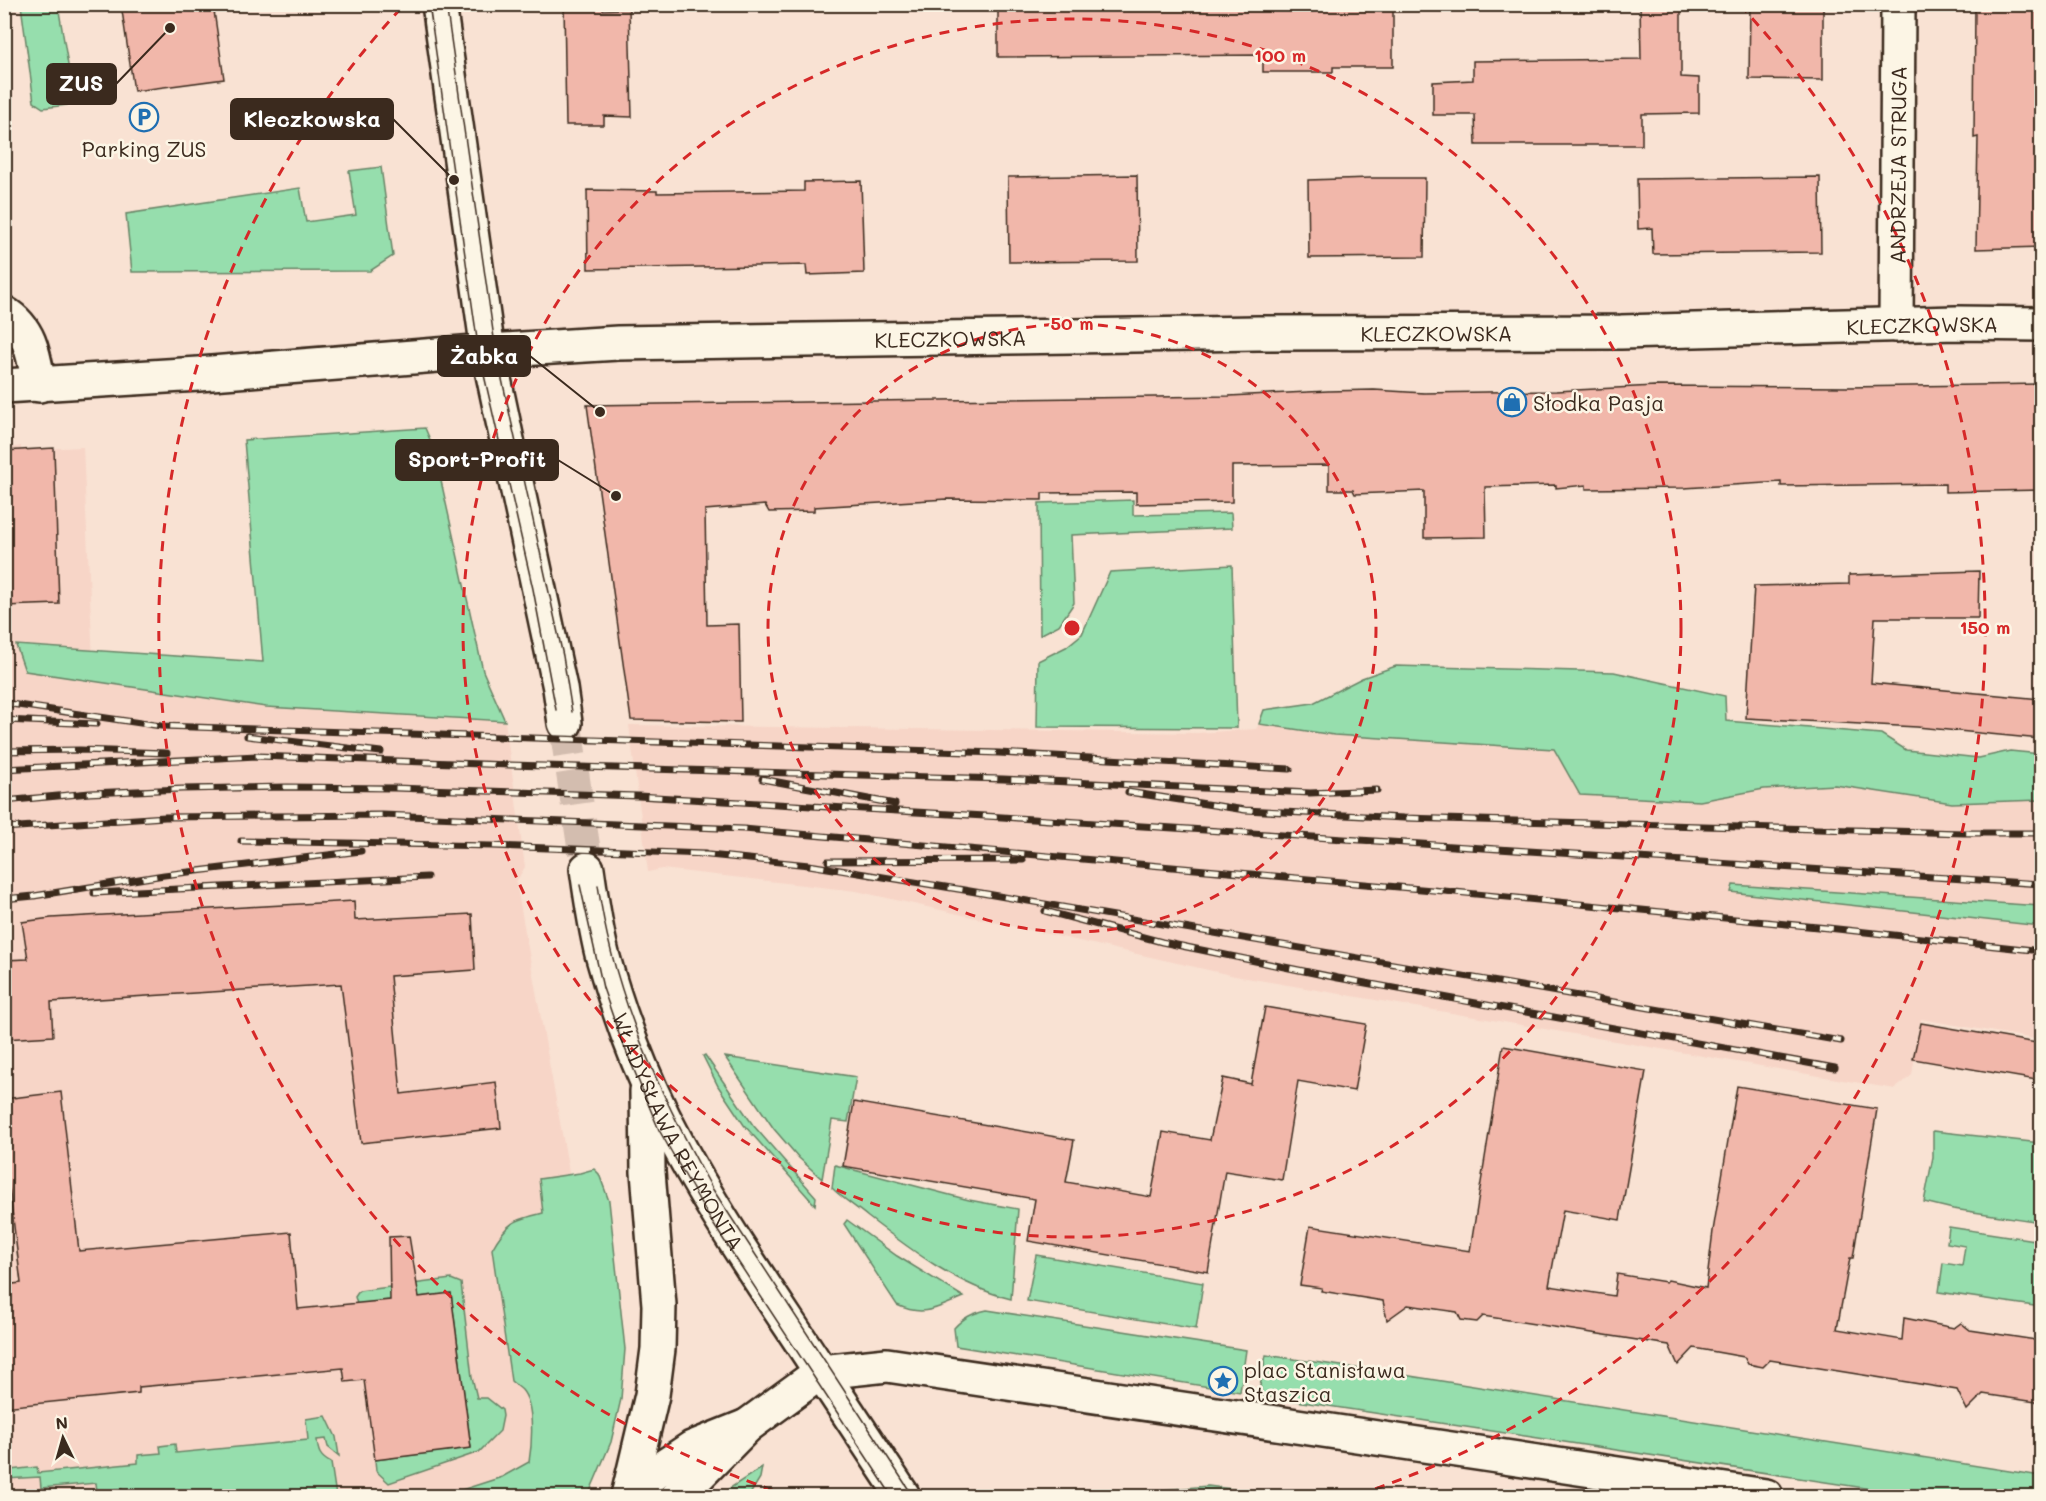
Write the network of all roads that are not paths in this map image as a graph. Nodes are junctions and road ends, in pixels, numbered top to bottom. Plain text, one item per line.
1 (439, 4) edge
2 (1898, 4) edge
3 (4, 313) edge
4 (2042, 324) edge
5 (1896, 325) junction
6 (488, 351) junction
7 (39, 385) junction
8 (4, 386) edge
9 (565, 723) tunnel mouth
10 (587, 869) tunnel mouth
11 (647, 1080) junction
12 (821, 1372) junction
13 (747, 1426) junction
14 (628, 1496) edge
15 (678, 1497) edge
16 (903, 1497) edge
17 (1766, 1497) edge

1 - 6 street
2 - 5 street, ANDRZEJA STRUGA
3 - 7 street
4 - 5 street, KLECZKOWSKA
5 - 6 street, KLECZKOWSKA
6 - 7 street, KLECZKOWSKA
6 - 9 street
7 - 8 street, KLECZKOWSKA
10 - 11 street, WŁADYSŁAWA REYMONTA
11 - 12 street, WŁADYSŁAWA REYMONTA
11 - 14 street
12 - 13 street
12 - 16 street
12 - 17 street
13 - 14 street
13 - 15 street

